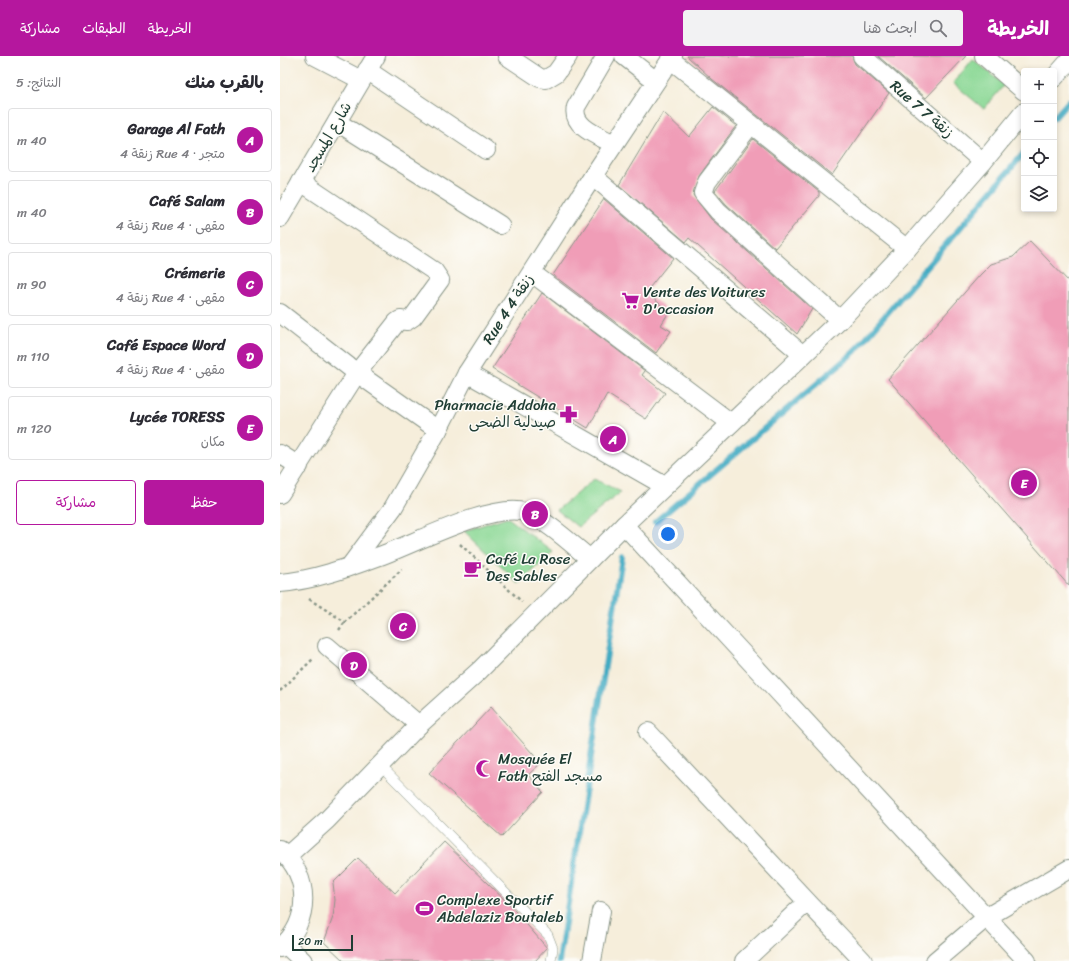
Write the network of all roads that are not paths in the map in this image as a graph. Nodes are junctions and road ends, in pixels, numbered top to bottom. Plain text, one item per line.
1 (315, 56) edge
2 (507, 56) edge
3 (568, 56) edge
4 (606, 56) edge
5 (624, 56) edge
6 (862, 56) edge
7 (984, 56) edge
8 (672, 58) edge
9 (1069, 61) edge
10 (368, 69) edge
11 (1057, 75) edge
12 (656, 81) junction
13 (1021, 88) edge
14 (1021, 116) edge
15 (336, 122) junction
16 (751, 124) junction
17 (614, 144) junction
18 (486, 150) dead end
19 (983, 162) junction
20 (593, 176) junction
21 (301, 182) junction
22 (280, 218) edge
23 (500, 224) dead end
24 (907, 249) junction
25 (532, 273) junction
26 (280, 313) edge
27 (840, 320) junction
28 (803, 355) junction
29 (357, 373) junction
30 (467, 373) junction
31 (731, 423) junction
32 (438, 430) junction
33 (280, 454) edge
34 (299, 466) junction
35 (665, 486) junction
36 (280, 494) edge
37 (624, 524) junction
38 (590, 559) junction
39 (350, 566) junction
40 (282, 583) edge
41 (327, 646) dead end
42 (419, 725) junction
43 (648, 732) dead end
44 (380, 765) junction
45 (284, 853) edge
46 (1069, 869) edge
47 (807, 902) junction
48 (601, 911) dead end
49 (987, 917) junction
50 (282, 946) edge
51 (303, 961) edge
52 (551, 961) edge
53 (592, 961) edge
54 (744, 961) edge
55 (863, 961) edge
56 (935, 961) edge
57 (1027, 961) edge

1 - 10 street
2 - 3 street
4 - 17 street
5 - 12 street
6 - 19 street, Rue 7 زنقة 7
7 - 13 street
8 - 12 street, Rue 4 زنقة 4
8 - 16 street
9 - 11 street
10 - 15 street, شارع المسجد
10 - 18 street
12 - 17 street, Rue 4 زنقة 4
14 - 19 street
15 - 21 street, شارع المسجد
15 - 23 street
16 - 24 street
16 - 27 street
17 - 20 street, Rue 4 زنقة 4
19 - 24 street
20 - 25 street, Rue 4 زنقة 4
20 - 28 street
21 - 22 street, شارع المسجد
21 - 29 street
24 - 27 street
25 - 30 street, Rue 4 زنقة 4
25 - 31 street
26 - 29 street
27 - 28 street
28 - 31 street
29 - 32 street
29 - 34 street
30 - 32 street, Rue 4 زنقة 4
30 - 35 street
31 - 35 street
32 - 39 street, Rue 4 زنقة 4
33 - 34 street
34 - 36 street
35 - 37 street
37 - 38 street
37 - 49 street
38 - 39 street
38 - 42 street
39 - 40 street
41 - 42 street
42 - 44 street
43 - 47 street
44 - 45 street
44 - 52 lane
45 - 50 street
46 - 49 street
47 - 54 street
47 - 55 street
48 - 53 street
49 - 56 street
49 - 57 street
50 - 51 street

